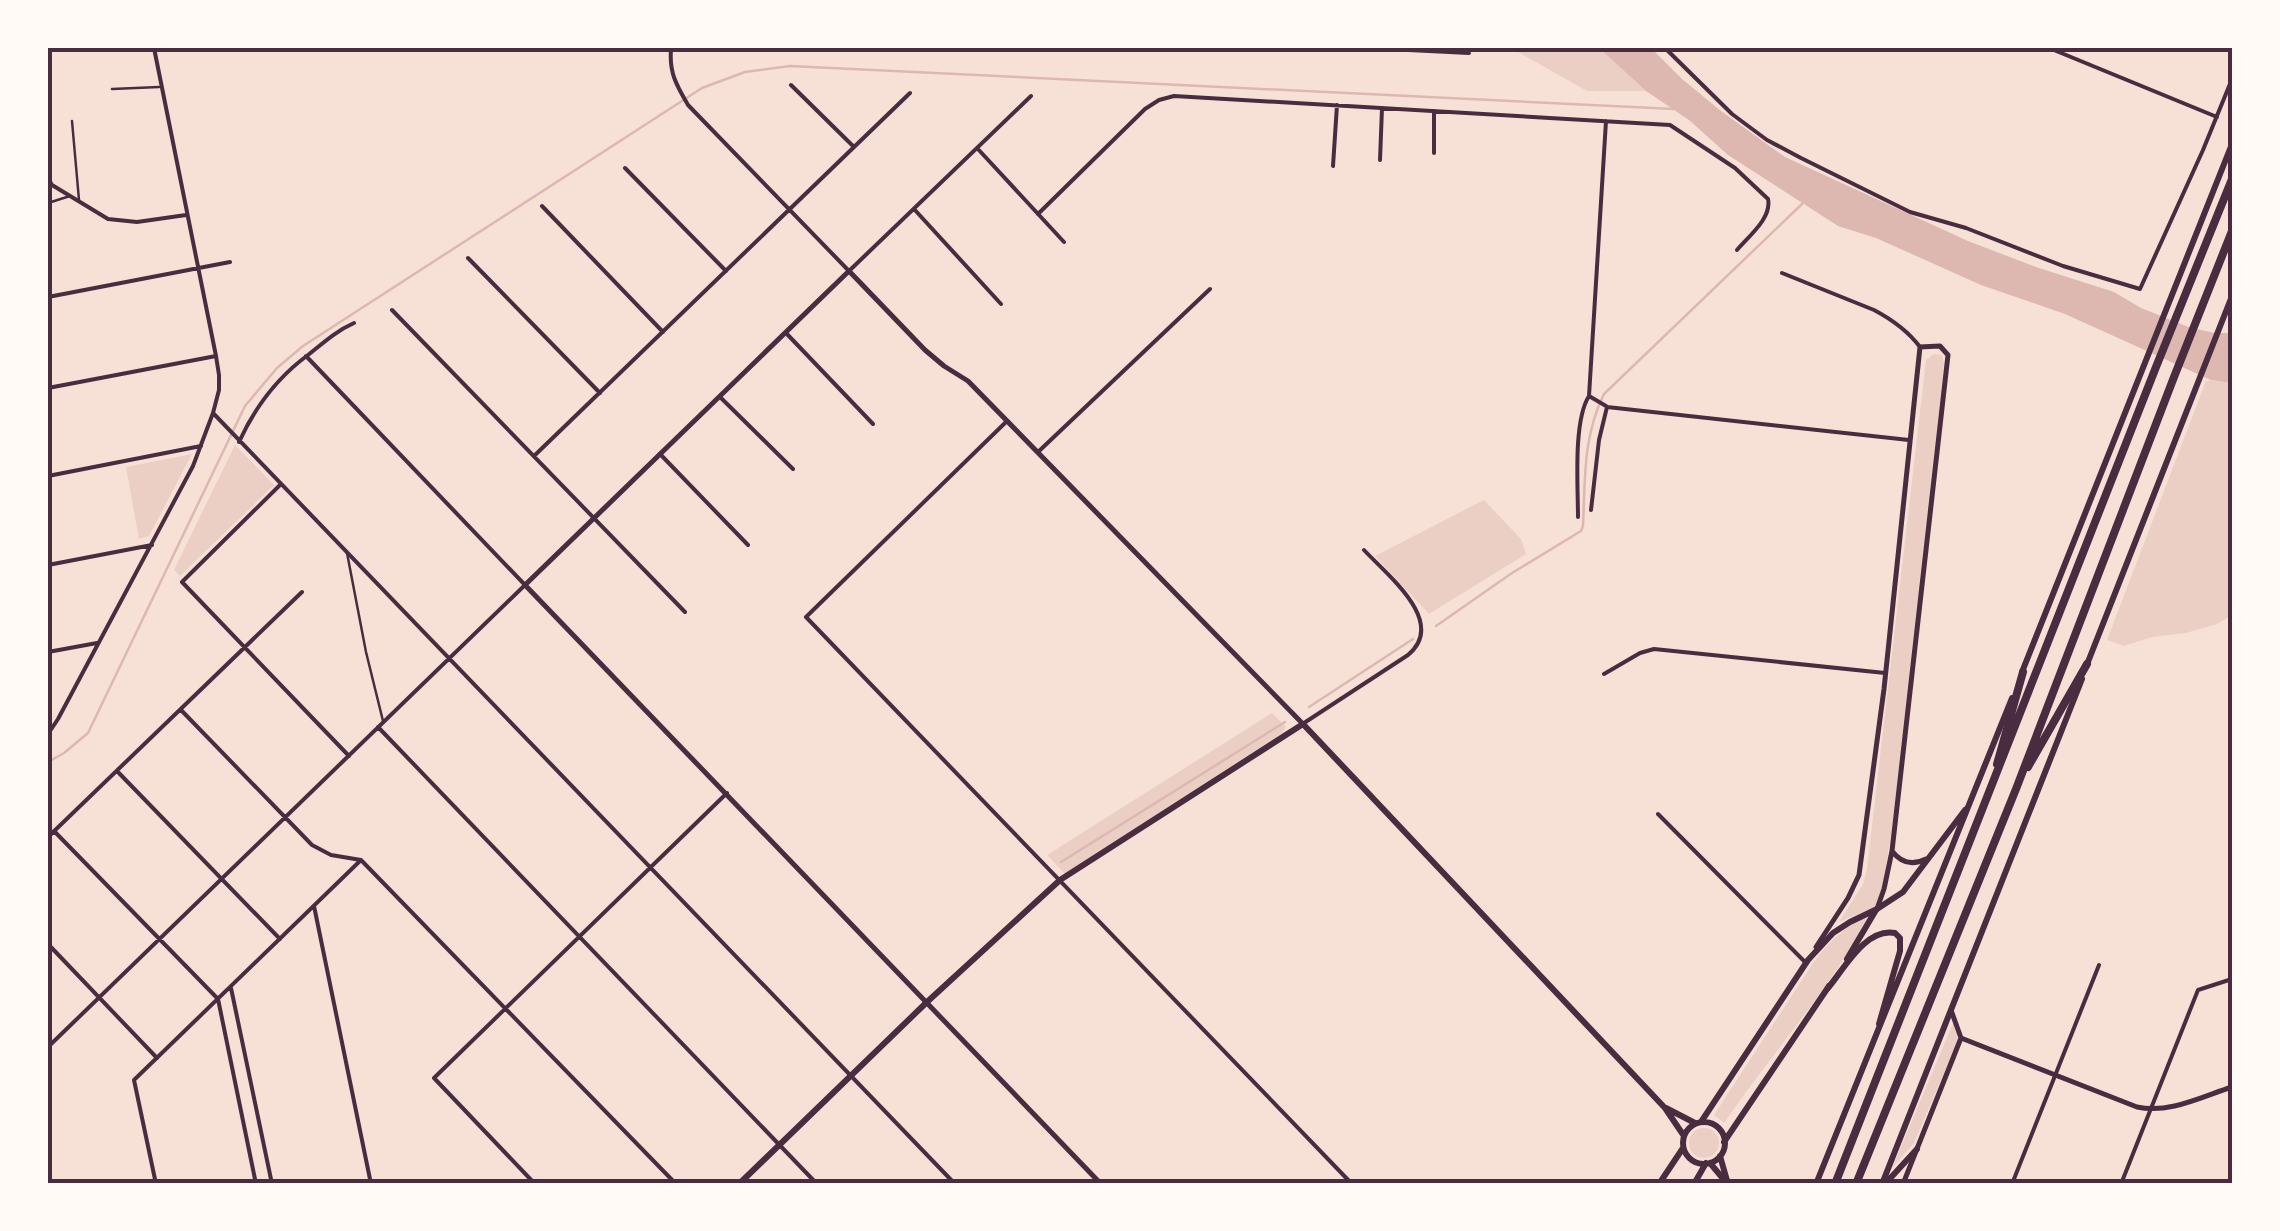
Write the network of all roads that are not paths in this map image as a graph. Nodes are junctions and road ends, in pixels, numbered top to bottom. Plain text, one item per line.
1 (154, 48) edge
2 (681, 48) edge
3 (1368, 48) edge
4 (1665, 48) edge
5 (2048, 48) edge
6 (670, 49) edge
7 (1469, 53) dead end
8 (2232, 78) edge
9 (791, 85) dead end
10 (160, 87) junction
11 (112, 89) dead end
12 (910, 93) dead end
13 (1031, 96) dead end
14 (1337, 105) junction
15 (1382, 108) junction
16 (1434, 111) junction
17 (2217, 117) junction
18 (72, 121) dead end
19 (1606, 121) junction
20 (2232, 144) edge
21 (854, 147) junction
22 (976, 148) junction
23 (1434, 153) dead end
24 (1380, 160) dead end
25 (1332, 166) dead end
26 (625, 168) dead end
27 (48, 178) edge
28 (2232, 178) edge
29 (70, 196) junction
30 (79, 202) junction
31 (48, 203) edge
32 (542, 206) dead end
33 (790, 209) junction
34 (914, 209) junction
35 (1038, 214) junction
36 (186, 215) junction
37 (2232, 230) edge
38 (1064, 242) dead end
39 (1737, 250) dead end
40 (468, 258) dead end
41 (230, 262) dead end
42 (197, 268) junction
43 (726, 271) junction
44 (850, 271) junction
45 (1782, 273) dead end
46 (1210, 289) dead end
47 (2232, 296) edge
48 (48, 297) edge
49 (1002, 304) dead end
50 (392, 310) dead end
51 (354, 323) dead end
52 (663, 332) junction
53 (786, 333) junction
54 (1920, 347) junction
55 (216, 356) junction
56 (306, 356) junction
57 (48, 388) edge
58 (600, 393) junction
59 (720, 397) junction
60 (1590, 397) junction
61 (1606, 406) junction
62 (213, 413) junction
63 (1007, 421) junction
64 (873, 424) dead end
65 (238, 440) junction
66 (1909, 440) junction
67 (202, 446) junction
68 (1038, 452) junction
69 (660, 454) junction
70 (534, 456) junction
71 (794, 469) dead end
72 (48, 476) edge
73 (281, 484) junction
74 (1590, 510) dead end
75 (594, 518) junction
76 (1578, 518) dead end
77 (152, 545) junction
78 (748, 545) dead end
79 (347, 550) junction
80 (1364, 550) dead end
81 (48, 565) edge
82 (525, 585) junction
83 (302, 592) dead end
84 (685, 612) dead end
85 (100, 642) junction
86 (245, 648) junction
87 (48, 652) edge
88 (449, 659) junction
89 (2087, 664) junction
90 (2022, 672) junction
91 (1885, 673) junction
92 (1604, 674) dead end
93 (180, 709) junction
94 (1303, 724) junction
95 (381, 725) junction
96 (48, 734) edge
97 (349, 756) junction
98 (117, 771) junction
99 (2016, 789) junction
100 (727, 793) junction
101 (1989, 797) junction
102 (1972, 802) junction
103 (1658, 814) dead end
104 (286, 817) junction
105 (54, 831) junction
106 (48, 837) edge
107 (1892, 850) junction
108 (1932, 855) junction
109 (361, 860) junction
110 (650, 868) junction
111 (222, 879) junction
112 (1060, 880) junction
113 (314, 906) junction
114 (1877, 909) junction
115 (580, 936) junction
116 (160, 939) junction
117 (280, 939) junction
118 (48, 944) edge
119 (1807, 962) junction
120 (2099, 965) dead end
121 (2232, 979) edge
122 (230, 987) junction
123 (1828, 988) junction
124 (99, 998) junction
125 (218, 999) junction
126 (927, 1002) junction
127 (506, 1007) junction
128 (1951, 1010) junction
129 (1879, 1030) junction
130 (1961, 1038) junction
131 (48, 1047) edge
132 (157, 1058) junction
133 (850, 1076) junction
134 (2055, 1076) junction
135 (2232, 1087) edge
136 (1665, 1108) junction
137 (2150, 1110) junction
138 (1698, 1123) junction
139 (1684, 1136) junction
140 (1724, 1142) junction
141 (780, 1144) junction
142 (1683, 1148) junction
143 (1917, 1149) junction
144 (1720, 1156) junction
145 (1708, 1163) junction
146 (48, 1170) edge
147 (50, 1184) edge
148 (156, 1184) edge
149 (256, 1184) edge
150 (272, 1184) edge
151 (371, 1184) edge
152 (535, 1184) edge
153 (676, 1184) edge
154 (738, 1184) edge
155 (817, 1184) edge
156 (955, 1184) edge
157 (1101, 1184) edge
158 (1352, 1184) edge
159 (1659, 1184) edge
160 (1694, 1184) edge
161 (1727, 1184) edge
162 (1816, 1184) edge
163 (1836, 1184) edge
164 (1856, 1184) edge
165 (1884, 1184) edge
166 (1903, 1184) edge
167 (2012, 1184) edge
168 (2121, 1184) edge

1 - 10 street
2 - 6 street
3 - 7 street
4 - 17 street
5 - 17 street
6 - 33 street
8 - 17 street
9 - 21 street
10 - 11 lane
10 - 36 street
12 - 21 street
13 - 22 street
14 - 15 street
14 - 25 street
14 - 35 street
15 - 16 street
15 - 24 street
16 - 19 street
16 - 23 street
18 - 30 lane
19 - 39 street
19 - 60 street
20 - 90 main road
21 - 33 street
22 - 34 street
22 - 35 street
26 - 43 street
27 - 29 street
28 - 101 highway
29 - 30 street
29 - 31 lane
30 - 36 street
32 - 52 street
33 - 43 street
33 - 44 street
34 - 44 street
34 - 49 street
35 - 38 street
36 - 42 street
37 - 99 highway
40 - 58 street
41 - 42 street
42 - 48 street
42 - 55 street
43 - 52 street
44 - 53 street
44 - 63 street
45 - 54 street
46 - 68 street
47 - 89 main road
50 - 70 street
51 - 56 street
52 - 58 street
53 - 59 street
53 - 64 street
54 - 66 street
54 - 107 street
55 - 57 street
55 - 62 street
56 - 65 street
56 - 82 street
58 - 70 street
59 - 69 street
59 - 71 street
60 - 61 street
60 - 76 street
61 - 66 street
61 - 74 street
62 - 65 street
62 - 67 street
63 - 68 street
63 - 112 street
65 - 73 street
66 - 91 street
67 - 72 street
67 - 77 street
68 - 94 street
69 - 75 street
69 - 78 street
70 - 75 street
73 - 79 street
73 - 86 street
75 - 82 street
75 - 84 street
77 - 81 street
77 - 85 street
79 - 88 street
79 - 95 lane
80 - 94 street
82 - 88 street
82 - 100 street
83 - 86 street
85 - 87 street
85 - 96 street
86 - 93 street
86 - 97 street
88 - 95 street
88 - 110 street
89 - 99 highway
89 - 128 main road
90 - 101 highway
90 - 102 main road
91 - 92 street
91 - 119 street
93 - 98 street
93 - 104 street
94 - 112 main road
94 - 136 main road
95 - 97 street
95 - 115 street
97 - 104 street
98 - 105 street
98 - 111 street
99 - 164 highway
100 - 110 street
100 - 126 street
101 - 163 highway
102 - 108 main road
102 - 129 main road
103 - 119 street
104 - 109 street
104 - 111 street
105 - 106 street
105 - 116 street
107 - 108 street
107 - 114 street
108 - 114 main road
109 - 113 street
109 - 127 street
110 - 115 street
110 - 133 street
111 - 116 street
111 - 117 street
112 - 126 main road
112 - 158 street
113 - 117 street
113 - 151 street
114 - 119 main road
114 - 123 main road
115 - 127 street
115 - 141 street
116 - 124 street
116 - 125 street
117 - 122 street
118 - 124 street
119 - 138 main road
120 - 134 street
121 - 137 street
122 - 125 street
122 - 150 street
123 - 129 main road
123 - 140 main road
124 - 131 street
124 - 132 street
125 - 132 street
125 - 149 street
126 - 133 main road
126 - 157 street
127 - 152 street
127 - 153 street
128 - 130 street
128 - 165 main road
129 - 162 main road
130 - 134 street
130 - 143 street
132 - 148 street
133 - 141 main road
133 - 156 street
134 - 137 street
134 - 167 street
135 - 137 street
136 - 138 main road
136 - 139 main road
137 - 168 street
138 - 139 main road
138 - 140 main road
139 - 142 main road
140 - 144 main road
141 - 154 main road
141 - 155 street
142 - 145 main road
142 - 159 main road
143 - 165 main road
143 - 166 street
144 - 145 main road
144 - 161 main road
145 - 160 main road
145 - 161 main road
146 - 147 street

